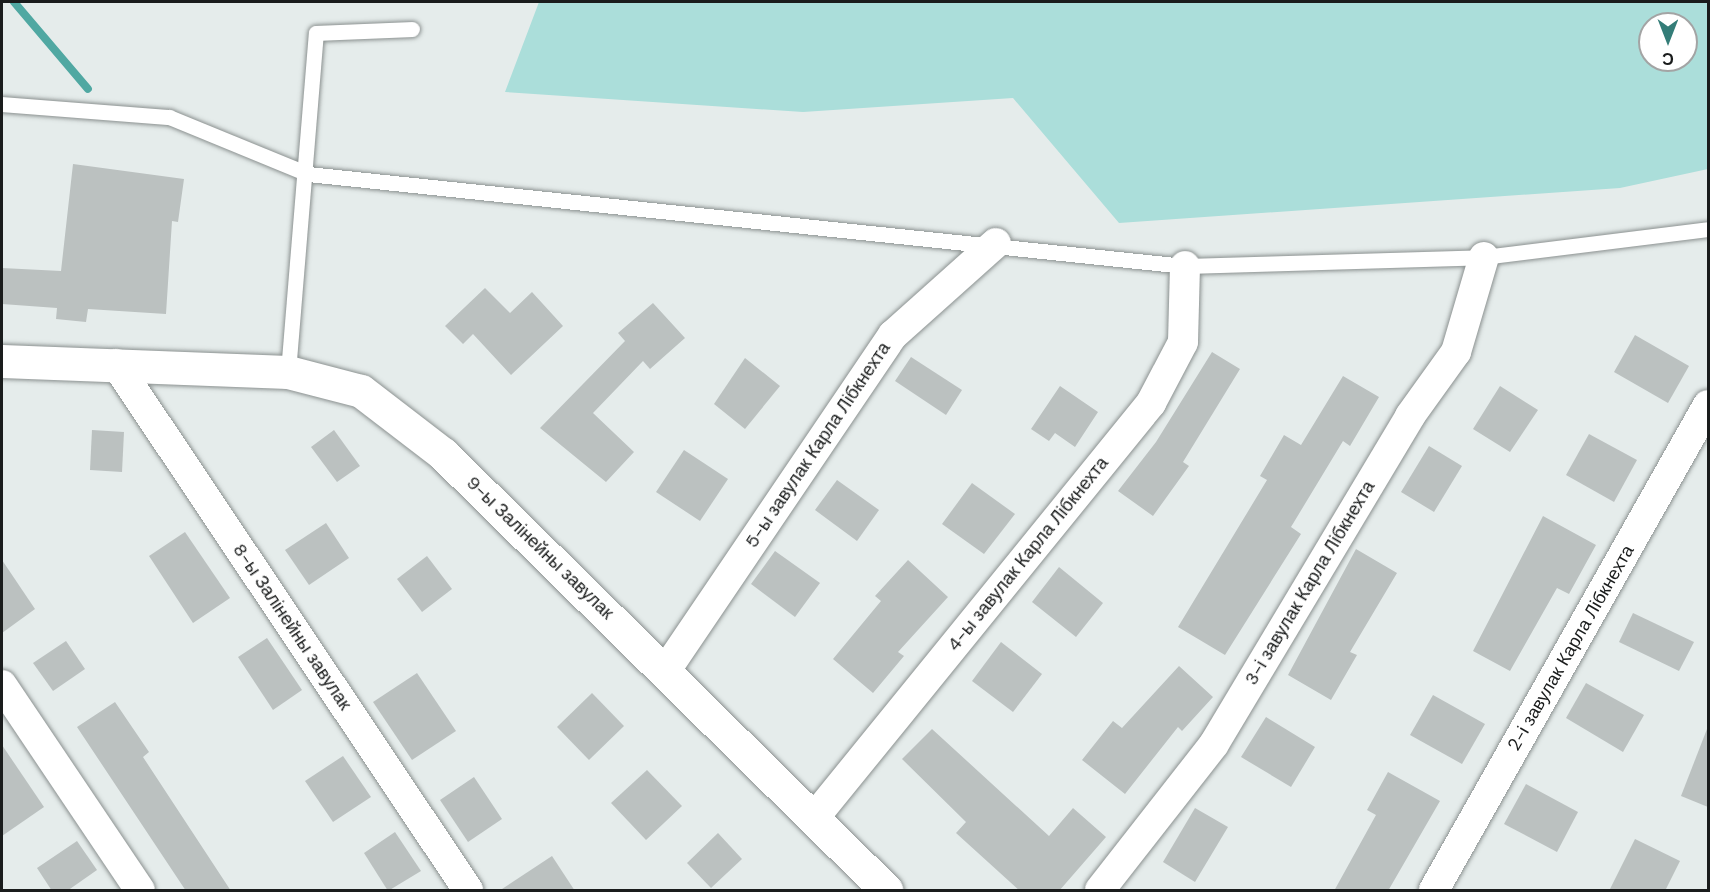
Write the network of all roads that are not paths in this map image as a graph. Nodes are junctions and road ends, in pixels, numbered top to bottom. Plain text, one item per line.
1 (412, 29) dead end
2 (2, 104) edge
3 (308, 174) junction
4 (1708, 229) edge
5 (996, 243) junction
6 (1484, 257) junction
7 (1185, 266) junction
8 (2, 361) edge
9 (116, 364) junction
10 (288, 372) junction
11 (1708, 405) edge
12 (666, 670) junction
13 (2, 686) edge
14 (814, 818) junction
15 (140, 891) edge
16 (468, 891) edge
17 (886, 891) edge
18 (1100, 891) edge
19 (1434, 891) edge

1 - 3 lane
2 - 3 lane
3 - 5 lane
3 - 10 lane
4 - 6 lane
5 - 7 lane
5 - 12 street, 5-ы завулак Карла Лібкнехта
6 - 7 lane
6 - 18 street, 3-і завулак Карла Лібкнехта
7 - 14 street, 4-ы завулак Карла Лібкнехта
8 - 9 street, 9-ы Залінейны завулак
9 - 10 street, 9-ы Залінейны завулак
9 - 16 street, 8-ы Залінейны завулак
10 - 12 street, 9-ы Залінейны завулак
11 - 19 street, 2-і завулак Карла Лібкнехта
12 - 14 street, 9-ы Залінейны завулак
13 - 15 street
14 - 17 street, 9-ы Залінейны завулак

